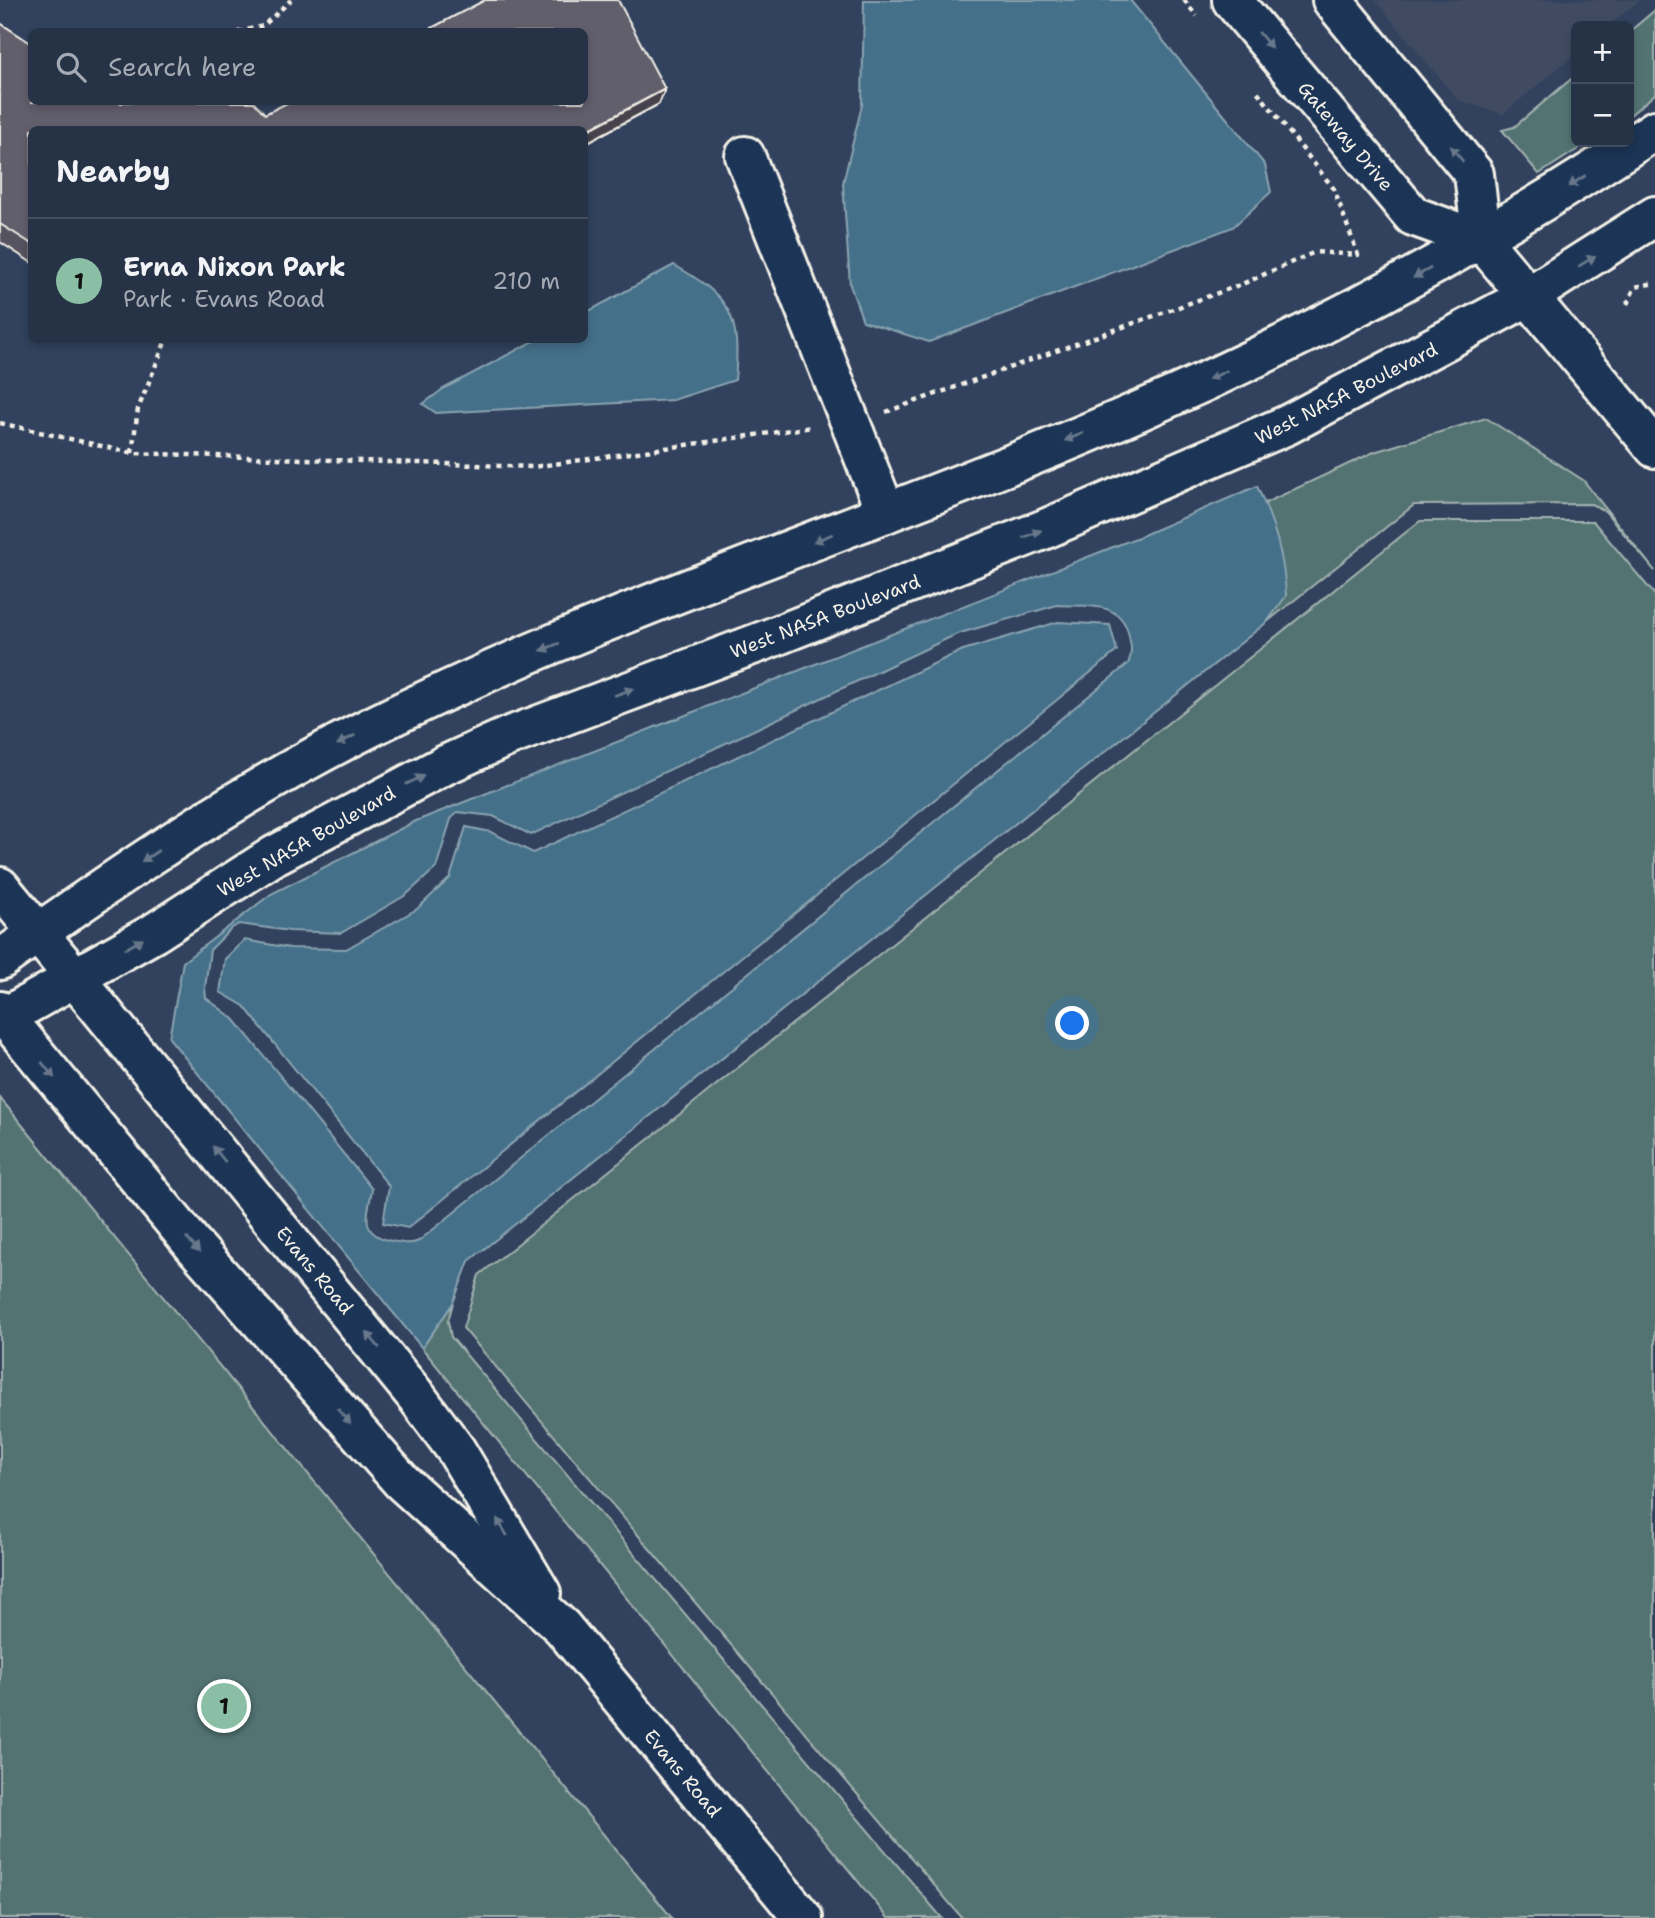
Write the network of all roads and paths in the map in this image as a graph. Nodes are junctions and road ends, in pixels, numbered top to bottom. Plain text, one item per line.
1 (291, 0) edge
2 (1184, 0) edge
3 (1232, 0) edge
4 (1332, 0) edge
5 (1201, 21) dead end
6 (255, 28) edge
7 (1251, 84) dead end
8 (1655, 130) edge
9 (745, 156) dead end
10 (1655, 216) edge
11 (1482, 241) junction
12 (1655, 283) edge
13 (1529, 296) junction
14 (1627, 304) dead end
15 (165, 343) edge
16 (886, 412) dead end
17 (0, 423) edge
18 (823, 425) dead end
19 (1655, 448) edge
20 (132, 453) junction
21 (886, 513) junction
22 (0, 887) edge
23 (38, 933) junction
24 (0, 960) edge
25 (75, 978) junction
26 (2, 1016) edge
27 (562, 1628) junction
28 (803, 1918) edge

1 - 6 path
2 - 5 path
3 -> 11 main road, Gateway Drive
11 -> 4 main road
7 - 16 path
8 -> 11 main road
9 - 21 main road
13 -> 10 main road, West NASA Boulevard
11 - 13 main road, Gateway Drive
11 -> 21 main road
12 - 14 path
13 - 19 main road, Gateway Drive
25 -> 13 main road, West NASA Boulevard
15 - 20 path
17 - 20 path
18 - 20 path
21 -> 23 main road
22 - 23 main road
23 - 24 main road
23 - 25 main road, Evans Road
25 - 26 main road, West NASA Boulevard
27 -> 25 main road, Evans Road
26 -> 27 main road, Evans Road
27 - 28 main road, Evans Road

